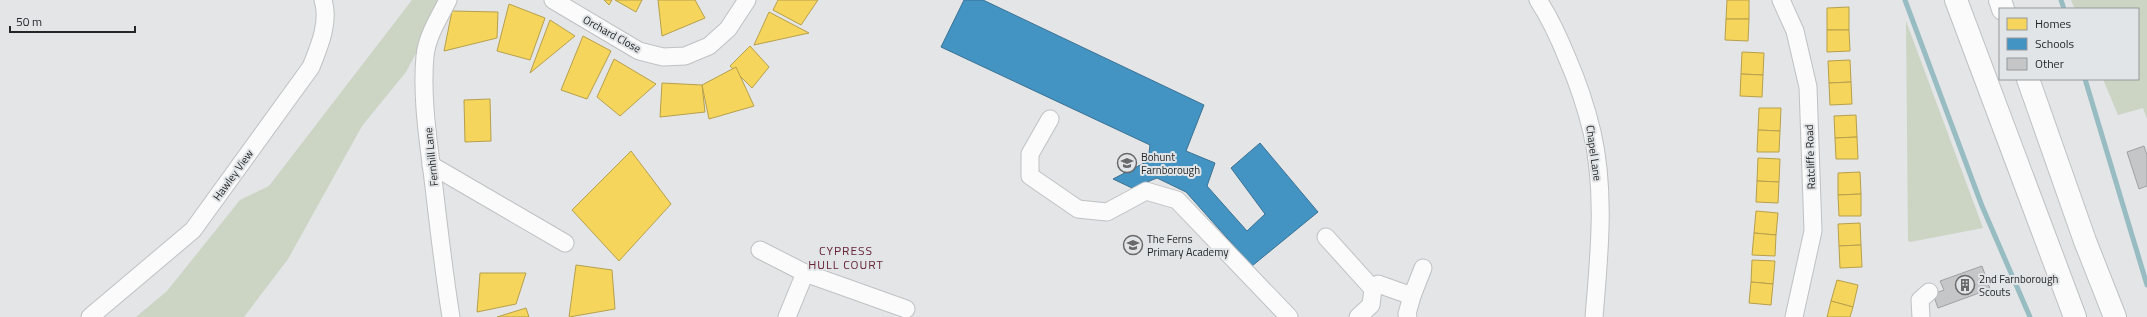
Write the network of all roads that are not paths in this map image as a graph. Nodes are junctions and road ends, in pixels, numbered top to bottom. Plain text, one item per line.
1 (323, 0) edge
2 (448, 0) edge
3 (553, 0) edge
4 (747, 0) edge
5 (1538, 0) edge
6 (1781, 0) edge
7 (1956, 0) edge
8 (2028, 80) edge
9 (1050, 119) dead end
10 (431, 165) junction
11 (1326, 237) dead end
12 (565, 243) dead end
13 (760, 250) dead end
14 (1424, 268) dead end
15 (805, 273) junction
16 (1373, 289) junction
17 (1929, 292) dead end
18 (1412, 296) junction
19 (906, 309) dead end
20 (90, 317) edge
21 (451, 317) edge
22 (787, 317) edge
23 (1289, 317) edge
24 (1358, 317) edge
25 (1408, 317) edge
26 (1594, 317) edge
27 (1794, 317) edge
28 (1920, 317) edge
29 (2075, 317) edge
30 (2115, 317) edge

1 - 20 street, Hawley View
2 - 10 street, Fernhill Lane
3 - 4 street, Orchard Close
5 - 26 street, Chapel Lane
6 - 27 street, Ratcliffe Road
7 - 29 highway
8 - 30 highway
9 - 23 street
10 - 12 street
10 - 21 street, Fernhill Lane
11 - 16 street
13 - 15 street
14 - 18 street
15 - 19 street
15 - 22 street
16 - 18 street
16 - 24 street
17 - 28 street
18 - 25 street

